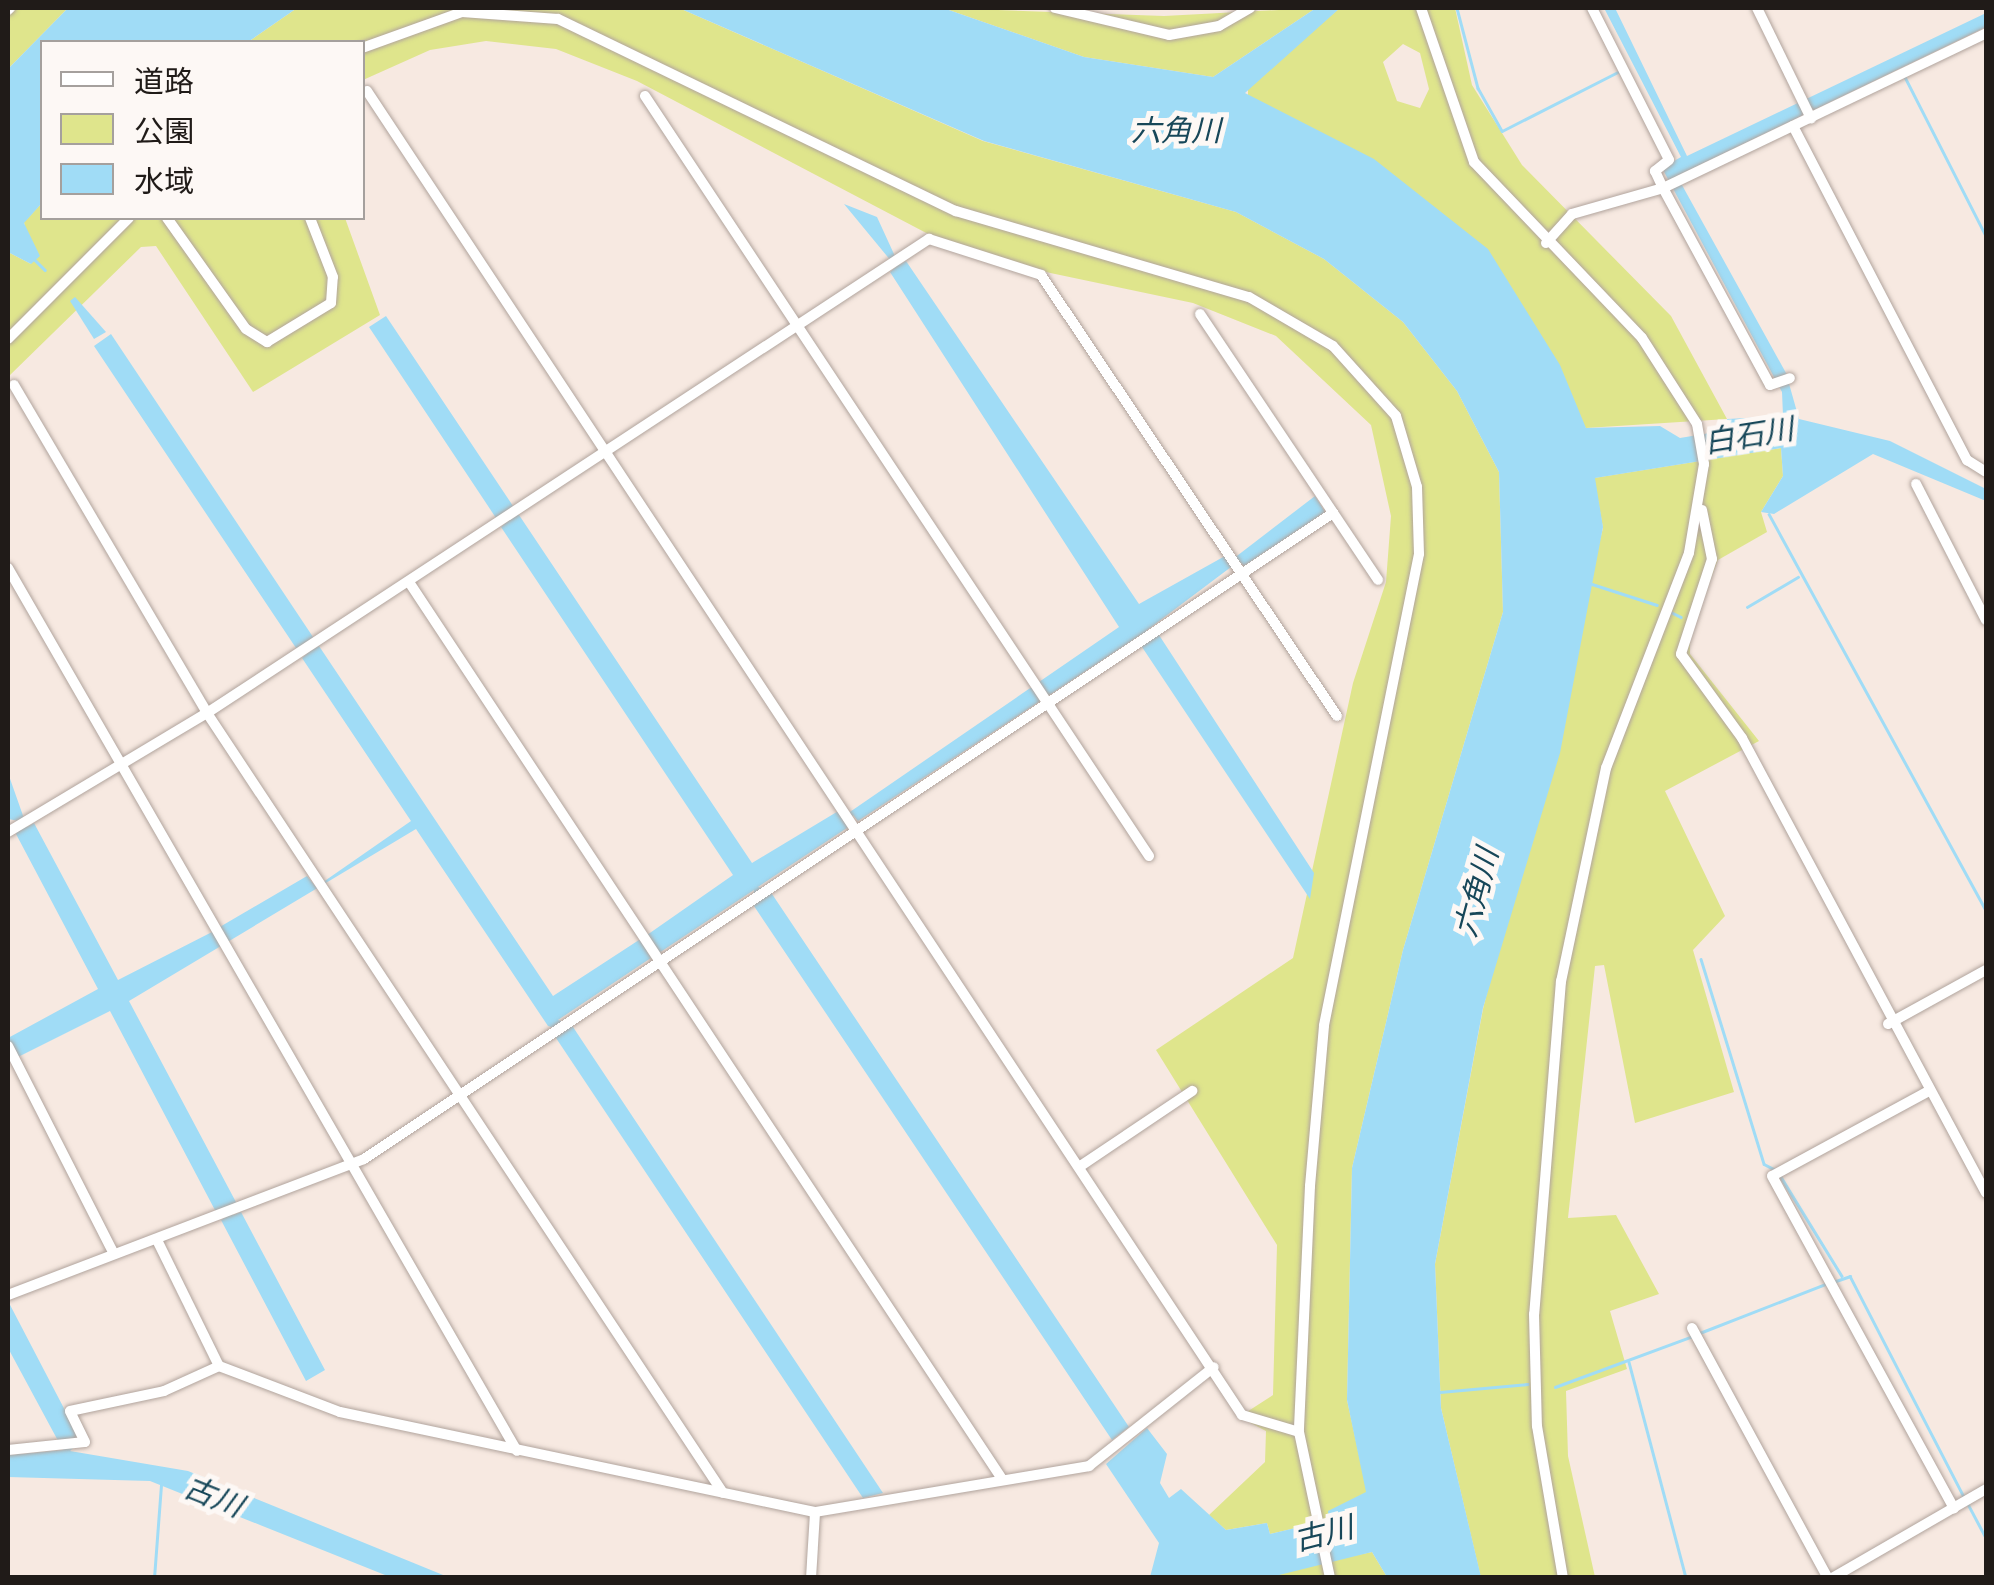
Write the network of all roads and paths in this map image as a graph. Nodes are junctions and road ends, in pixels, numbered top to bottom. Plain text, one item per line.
1 (1055, 8) edge
2 (1250, 8) edge
3 (1421, 8) edge
4 (1430, 8) edge
5 (1592, 8) edge
6 (1757, 8) edge
7 (1986, 33) edge
8 (1432, 44) junction
9 (365, 47) edge
10 (367, 91) dead end
11 (644, 96) dead end
12 (1810, 116) junction
13 (1793, 126) junction
14 (1672, 184) junction
15 (127, 220) edge
16 (169, 220) edge
17 (311, 220) edge
18 (1546, 243) junction
19 (1200, 314) dead end
20 (798, 326) junction
21 (8, 338) edge
22 (1790, 378) dead end
23 (14, 385) dead end
24 (606, 452) junction
25 (1986, 472) edge
26 (1916, 484) dead end
27 (1702, 509) junction
28 (1333, 514) junction
29 (1237, 565) junction
30 (8, 568) edge
31 (1378, 580) dead end
32 (409, 582) junction
33 (1986, 620) edge
34 (1048, 703) junction
35 (207, 713) junction
36 (1338, 716) dead end
37 (120, 766) junction
38 (852, 820) junction
39 (18, 827) edge
40 (1149, 856) dead end
41 (652, 951) junction
42 (1986, 970) edge
43 (1888, 1024) junction
44 (10, 1050) edge
45 (1192, 1091) dead end
46 (1928, 1092) junction
47 (460, 1094) junction
48 (1082, 1165) junction
49 (351, 1166) junction
50 (1986, 1193) edge
51 (157, 1240) junction
52 (114, 1254) junction
53 (8, 1295) edge
54 (1692, 1328) dead end
55 (219, 1366) junction
56 (1214, 1367) junction
57 (1298, 1432) junction
58 (8, 1450) edge
59 (516, 1451) junction
60 (1002, 1478) junction
61 (1986, 1488) edge
62 (723, 1492) junction
63 (1963, 1503) junction
64 (814, 1512) junction
65 (810, 1578) edge
66 (1330, 1578) edge
67 (1564, 1578) edge
68 (1830, 1578) edge

1 - 2 street
3 - 8 street
4 - 8 street
5 - 14 street
6 - 12 street
7 - 12 street
8 - 18 street
9 - 57 street
10 - 24 street
11 - 20 street
12 - 13 street
13 - 14 street
13 - 25 street
14 - 18 street
14 - 22 street
15 - 21 street
16 - 17 street
18 - 27 street
19 - 28 street
20 - 24 street
20 - 29 street
20 - 34 street
23 - 35 street
24 - 32 street
24 - 38 street
26 - 33 street
27 - 43 street
27 - 67 street
28 - 29 street
28 - 31 street
29 - 34 street
29 - 36 street
30 - 37 street
32 - 35 street
32 - 41 street
34 - 38 street
34 - 40 street
35 - 37 street
35 - 47 street
37 - 39 street
37 - 49 street
38 - 41 street
38 - 48 street
41 - 47 street
41 - 60 street
42 - 43 street
43 - 46 street
44 - 52 street
45 - 48 street
46 - 50 street
46 - 63 street
47 - 49 street
47 - 62 street
48 - 56 street
49 - 51 street
49 - 59 street
51 - 52 street
51 - 55 street
52 - 53 street
54 - 68 street
55 - 58 street
55 - 59 street
56 - 57 street
56 - 60 street
57 - 66 street
59 - 62 street
60 - 64 street
61 - 63 street
62 - 64 street
63 - 68 street
64 - 65 street

